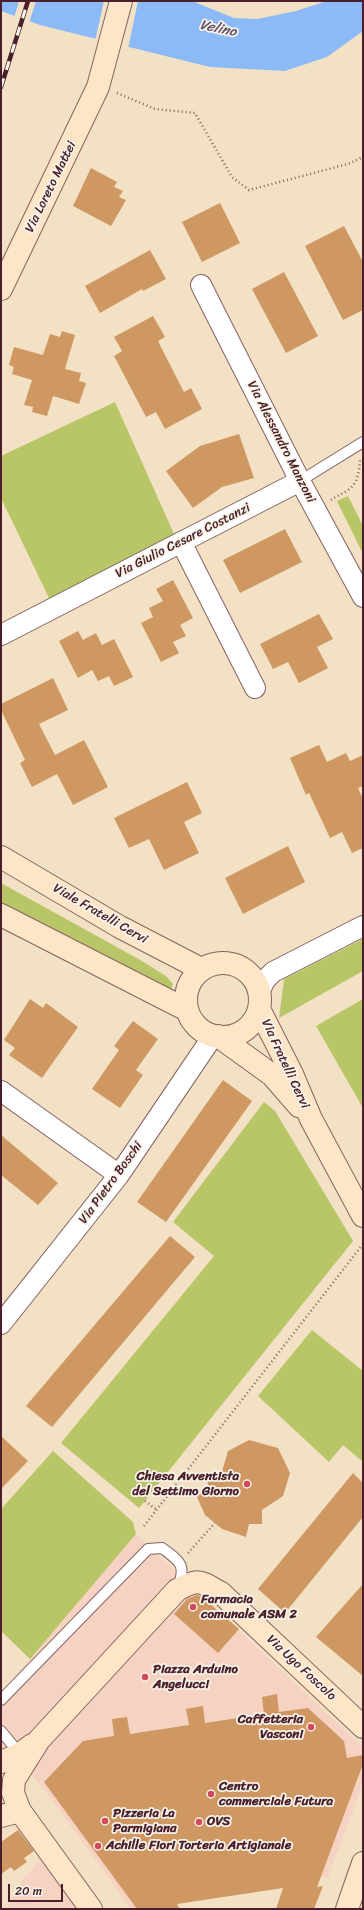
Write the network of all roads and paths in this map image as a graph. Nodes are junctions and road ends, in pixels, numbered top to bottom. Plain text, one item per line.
1 (121, 1) edge
2 (107, 88) junction
3 (363, 157) edge
4 (201, 285) dead end
5 (1, 289) edge
6 (363, 442) edge
7 (363, 452) edge
8 (300, 481) junction
9 (328, 502) dead end
10 (181, 542) junction
11 (363, 597) edge
12 (1, 635) edge
13 (255, 688) dead end
14 (1, 856) edge
15 (1, 915) edge
16 (363, 926) edge
17 (202, 969) junction
18 (259, 1000) junction
19 (187, 1010) junction
20 (216, 1036) junction
21 (1, 1091) edge
22 (311, 1119) junction
23 (119, 1175) junction
24 (363, 1216) edge
25 (363, 1244) edge
26 (1, 1324) edge
27 (145, 1501) dead end
28 (157, 1510) junction
29 (216, 1523) dead end
30 (144, 1526) dead end
31 (179, 1561) junction
32 (177, 1590) junction
33 (1, 1700) edge
34 (363, 1727) edge
35 (1, 1731) edge
36 (39, 1740) junction
37 (10, 1758) edge
38 (11, 1814) edge
39 (363, 1863) edge
40 (91, 1909) edge
41 (347, 1909) edge

1 - 2 street, Via Loreto Mattei
2 - 3 path
2 - 5 street, Via Loreto Mattei
4 - 8 street, Via Alessandro Manzoni
6 - 8 lane, Via Giulio Cesare Costanzi
7 - 9 path
8 - 10 street, Via Giulio Cesare Costanzi
8 - 11 street, Via Alessandro Manzoni
10 - 12 street, Via Giulio Cesare Costanzi
10 - 13 street
14 - 17 street, Viale Fratelli Cervi
15 - 19 street
16 - 18 street
17 - 18 street
17 - 19 street
18 - 20 street
18 - 22 street, Via Fratelli Cervi
19 - 20 street
20 - 22 street, Via Fratelli Cervi
20 - 23 street, Via Pietro Boschi
21 - 23 street
22 - 24 street, Via Fratelli Cervi
23 - 26 street, Via Pietro Boschi
25 - 28 path
27 - 28 path
28 - 30 path
29 - 31 path
31 - 32 lane
31 - 33 lane
32 - 34 street, Via Ugo Foscolo
32 - 36 street
35 - 37 lane
36 - 37 street
36 - 38 street
38 - 40 street
39 - 41 street

